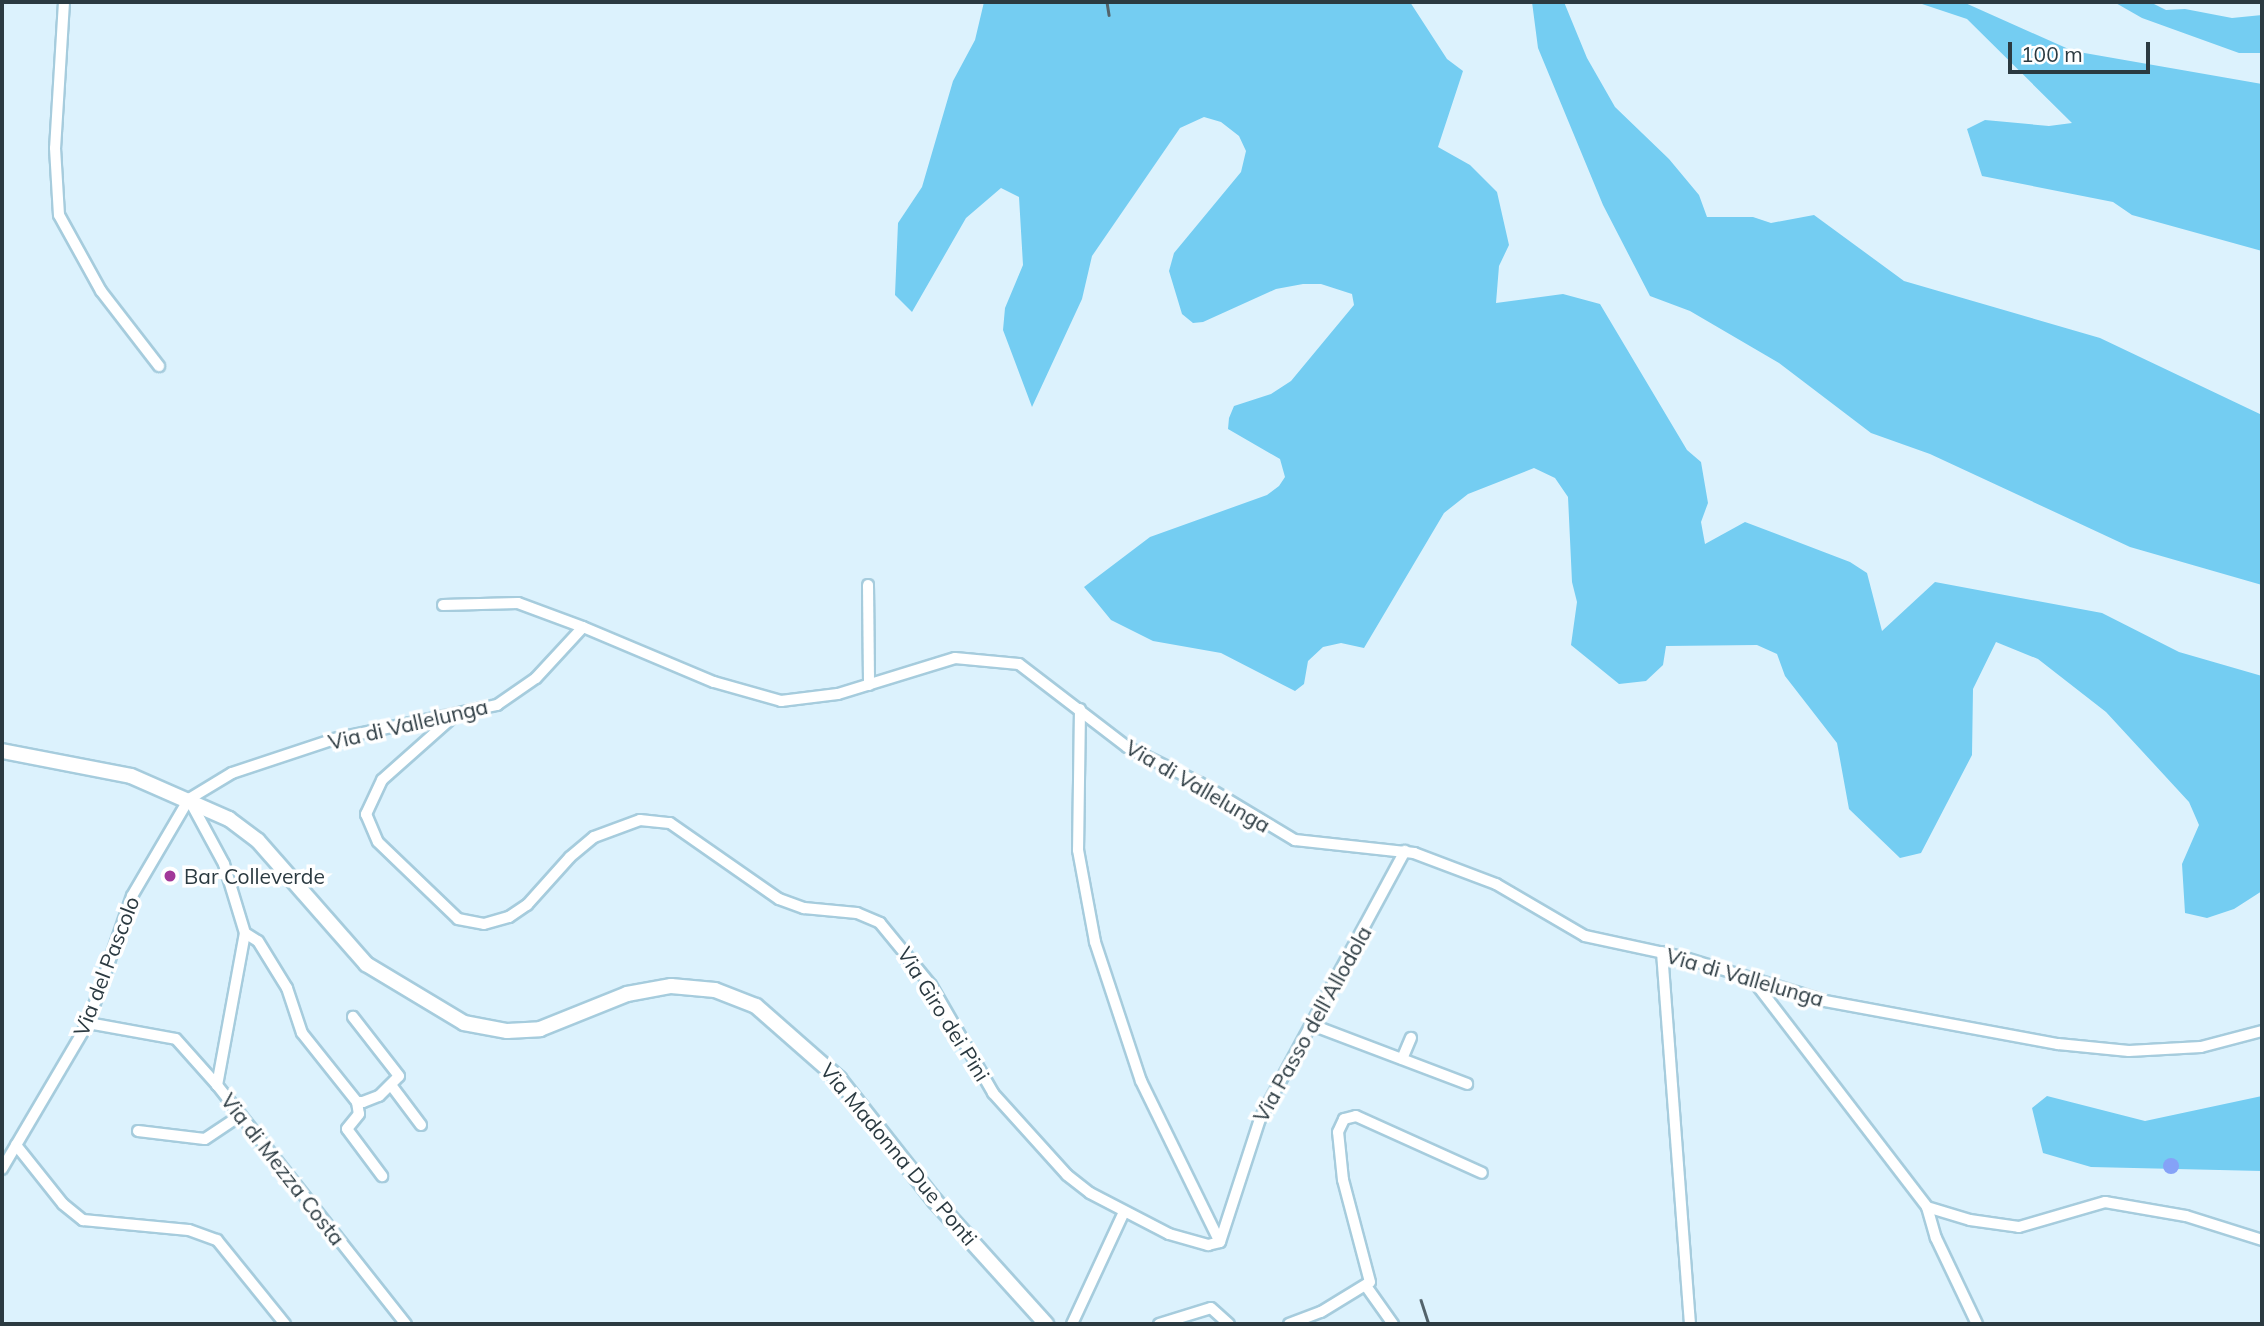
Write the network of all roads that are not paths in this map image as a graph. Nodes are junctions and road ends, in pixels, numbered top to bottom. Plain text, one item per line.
1 (64, 2) edge
2 (159, 366) dead end
3 (868, 585) dead end
4 (443, 605) dead end
5 (583, 627) junction
6 (869, 685) junction
7 (1080, 709) junction
8 (454, 716) junction
9 (2, 751) edge
10 (189, 799) junction
11 (1405, 850) junction
12 (244, 933) junction
13 (1662, 952) junction
14 (1752, 979) junction
15 (353, 1017) dead end
16 (88, 1023) junction
17 (1312, 1025) junction
18 (2262, 1031) edge
19 (1411, 1038) dead end
20 (1402, 1059) junction
21 (1467, 1084) dead end
22 (217, 1085) junction
23 (391, 1085) junction
24 (357, 1102) junction
25 (241, 1115) junction
26 (421, 1125) dead end
27 (138, 1130) dead end
28 (16, 1145) junction
29 (2, 1169) edge
30 (1482, 1173) dead end
31 (382, 1176) dead end
32 (1927, 1207) junction
33 (1124, 1212) junction
34 (2262, 1240) edge
35 (1220, 1242) junction
36 (1367, 1286) junction
37 (1227, 1322) edge
38 (285, 1324) edge
39 (406, 1324) edge
40 (1046, 1324) edge
41 (1072, 1324) edge
42 (1159, 1324) edge
43 (1239, 1324) edge
44 (1289, 1324) edge
45 (1393, 1324) edge
46 (1690, 1324) edge
47 (1977, 1324) edge

1 - 2 street
3 - 6 street
4 - 5 street
5 - 6 street, Via di Vallelunga
5 - 8 street, Via di Vallelunga
6 - 7 street, Via di Vallelunga
7 - 11 street, Via di Vallelunga
7 - 35 street
8 - 10 street, Via di Vallelunga
8 - 33 street, Via Giro dei Pini
9 - 10 main road, Via Madonna Due Ponti
10 - 12 street, Via di Mezza Costa
10 - 16 street, Via del Pascolo
10 - 40 main road, Via Madonna Due Ponti
11 - 13 street, Via di Vallelunga
11 - 17 street, Via Passo dell'Allodola
12 - 22 street, Via di Mezza Costa
12 - 24 street
13 - 14 street, Via di Vallelunga
13 - 46 street
14 - 18 street, Via di Vallelunga
14 - 32 street
15 - 23 street
16 - 22 street
16 - 28 street, Via del Pascolo
17 - 20 street
17 - 35 street, Via Passo dell'Allodola
19 - 20 street
20 - 21 street
22 - 25 street, Via di Mezza Costa
23 - 24 street
23 - 26 street
24 - 31 street
25 - 27 street
25 - 39 street, Via di Mezza Costa
28 - 29 street, Via del Pascolo
28 - 38 street
30 - 36 street
32 - 34 street
32 - 47 street
33 - 35 street, Via Giro dei Pini
33 - 41 street
36 - 44 street
36 - 45 street
37 - 42 street
37 - 43 street

